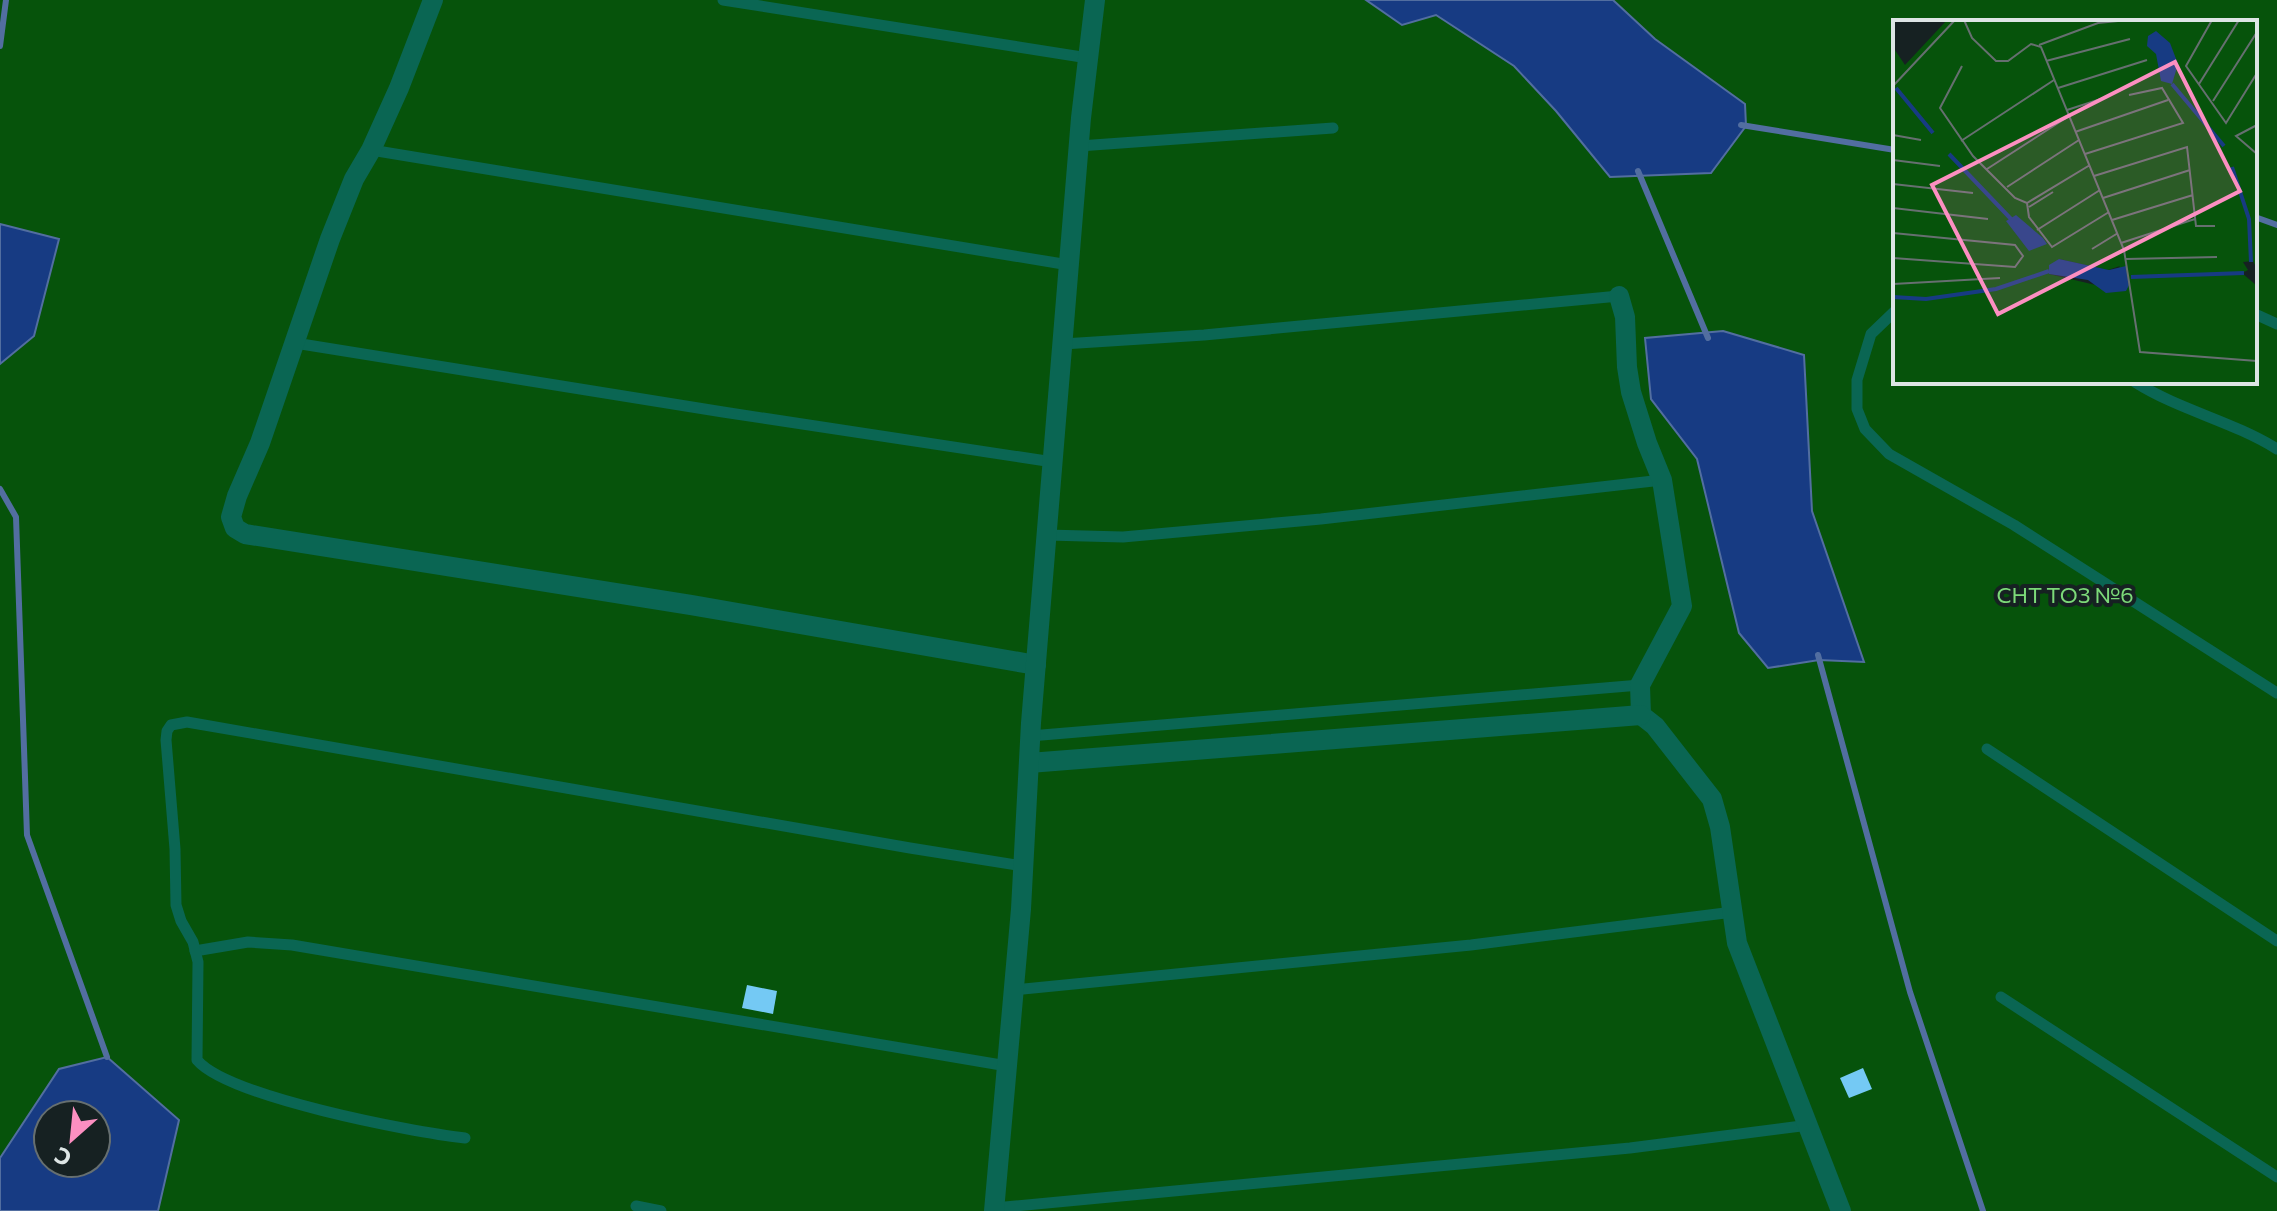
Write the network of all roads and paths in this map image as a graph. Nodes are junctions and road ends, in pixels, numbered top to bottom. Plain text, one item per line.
1 (433, 0) edge
2 (723, 0) edge
3 (1095, 0) edge
4 (1088, 58) junction
5 (1333, 128) dead end
6 (1079, 146) junction
7 (371, 150) junction
8 (1069, 265) junction
9 (1619, 296) joint
10 (1893, 313) edge
11 (2257, 315) edge
12 (2277, 324) edge
13 (295, 343) junction
14 (1063, 344) junction
15 (2138, 384) edge
16 (2277, 449) edge
17 (1053, 462) junction
18 (1662, 480) junction
19 (1047, 535) junction
20 (1036, 665) junction
21 (1640, 685) junction
22 (2277, 693) edge
23 (1641, 715) junction
24 (1030, 736) junction
25 (1987, 749) dead end
26 (1029, 763) junction
27 (1023, 866) junction
28 (1733, 912) junction
29 (2277, 941) edge
30 (195, 951) junction
31 (1013, 990) junction
32 (2001, 997) dead end
33 (1007, 1066) junction
34 (1809, 1125) junction
35 (465, 1138) dead end
36 (2277, 1177) edge
37 (636, 1206) dead end
38 (994, 1209) edge
39 (661, 1211) edge
40 (1841, 1211) edge

1 - 7 street
2 - 4 lane
3 - 4 street
4 - 6 street
5 - 6 lane
6 - 8 street
7 - 8 lane
7 - 13 street
8 - 14 street
9 - 14 lane
9 - 18 street
10 - 22 lane
11 - 12 lane
13 - 17 lane
13 - 20 street
14 - 17 street
15 - 16 lane
17 - 19 street
18 - 19 lane
18 - 21 street
19 - 20 street
20 - 24 street
21 - 23 street
21 - 24 lane
23 - 26 street
23 - 28 street
24 - 26 street
25 - 29 lane
26 - 27 street
27 - 30 lane
27 - 31 street
28 - 31 lane
28 - 34 street
30 - 33 lane
30 - 35 lane
31 - 33 street
32 - 36 lane
33 - 38 street
34 - 38 lane
34 - 40 street
37 - 39 lane

